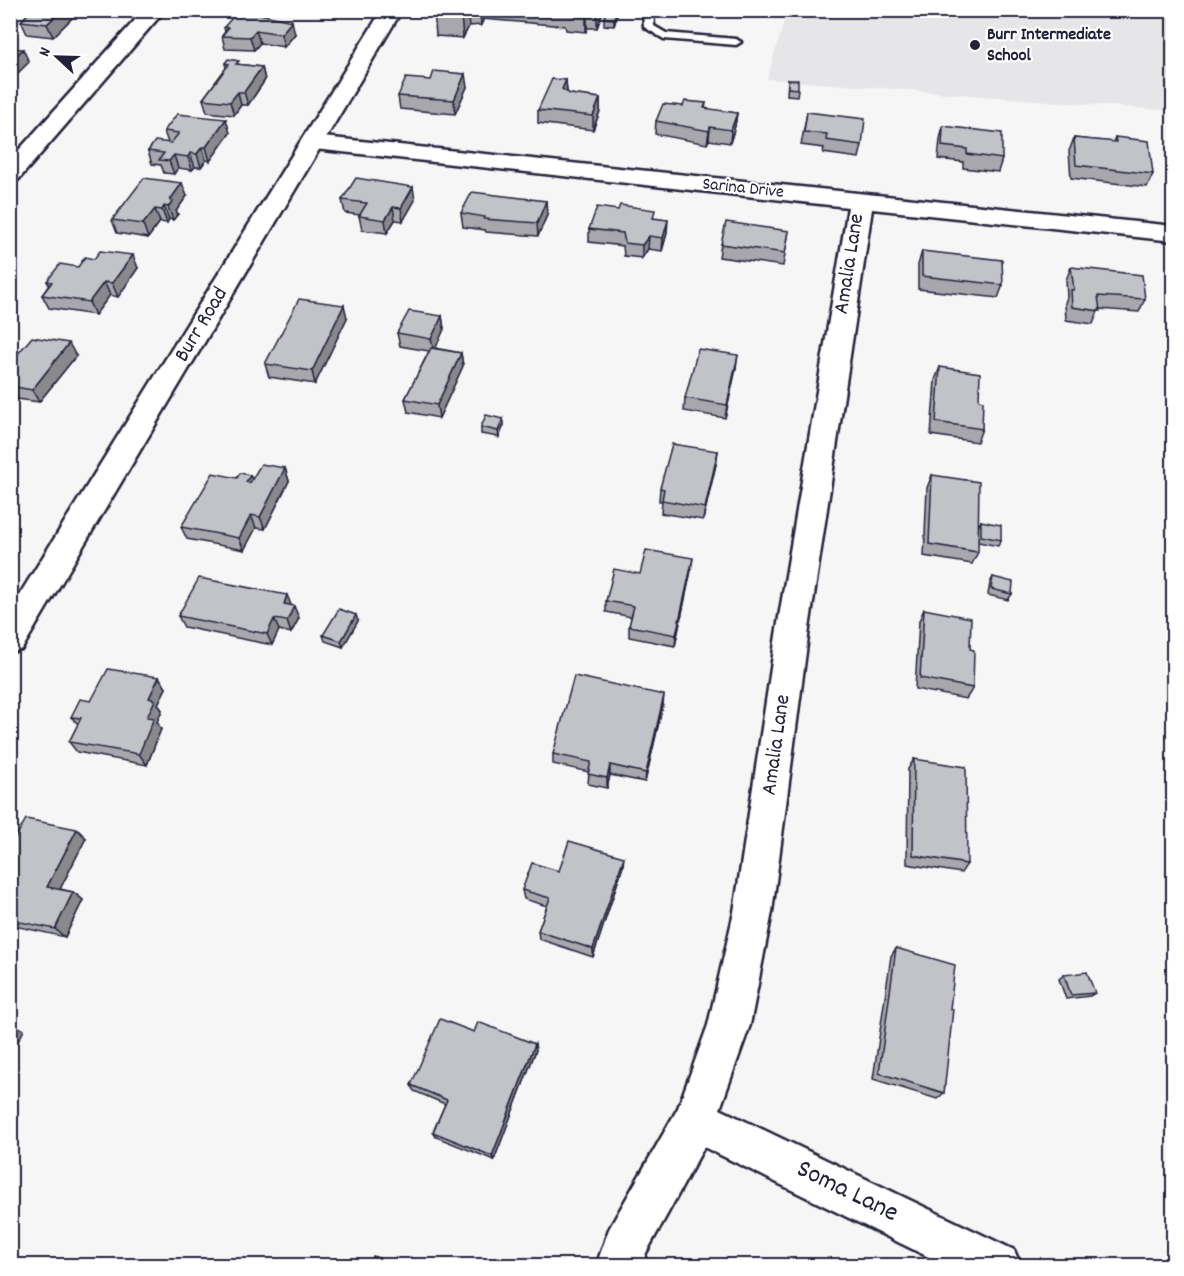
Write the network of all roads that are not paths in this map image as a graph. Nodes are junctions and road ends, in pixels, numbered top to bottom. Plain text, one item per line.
1 (155, 10) edge
2 (392, 10) edge
3 (648, 10) edge
4 (736, 42) dead end
5 (313, 143) junction
6 (10, 175) edge
7 (861, 201) junction
8 (1173, 234) edge
9 (10, 639) edge
10 (695, 1120) junction
11 (620, 1266) edge
12 (998, 1266) edge

1 - 6 street
2 - 5 street, Burr Road
3 - 4 lane
5 - 7 street, Sarina Drive
5 - 9 street, Burr Road
7 - 8 street, Sarina Drive
7 - 10 street, Amalia Lane
10 - 11 street, Amalia Lane
10 - 12 street, Soma Lane

